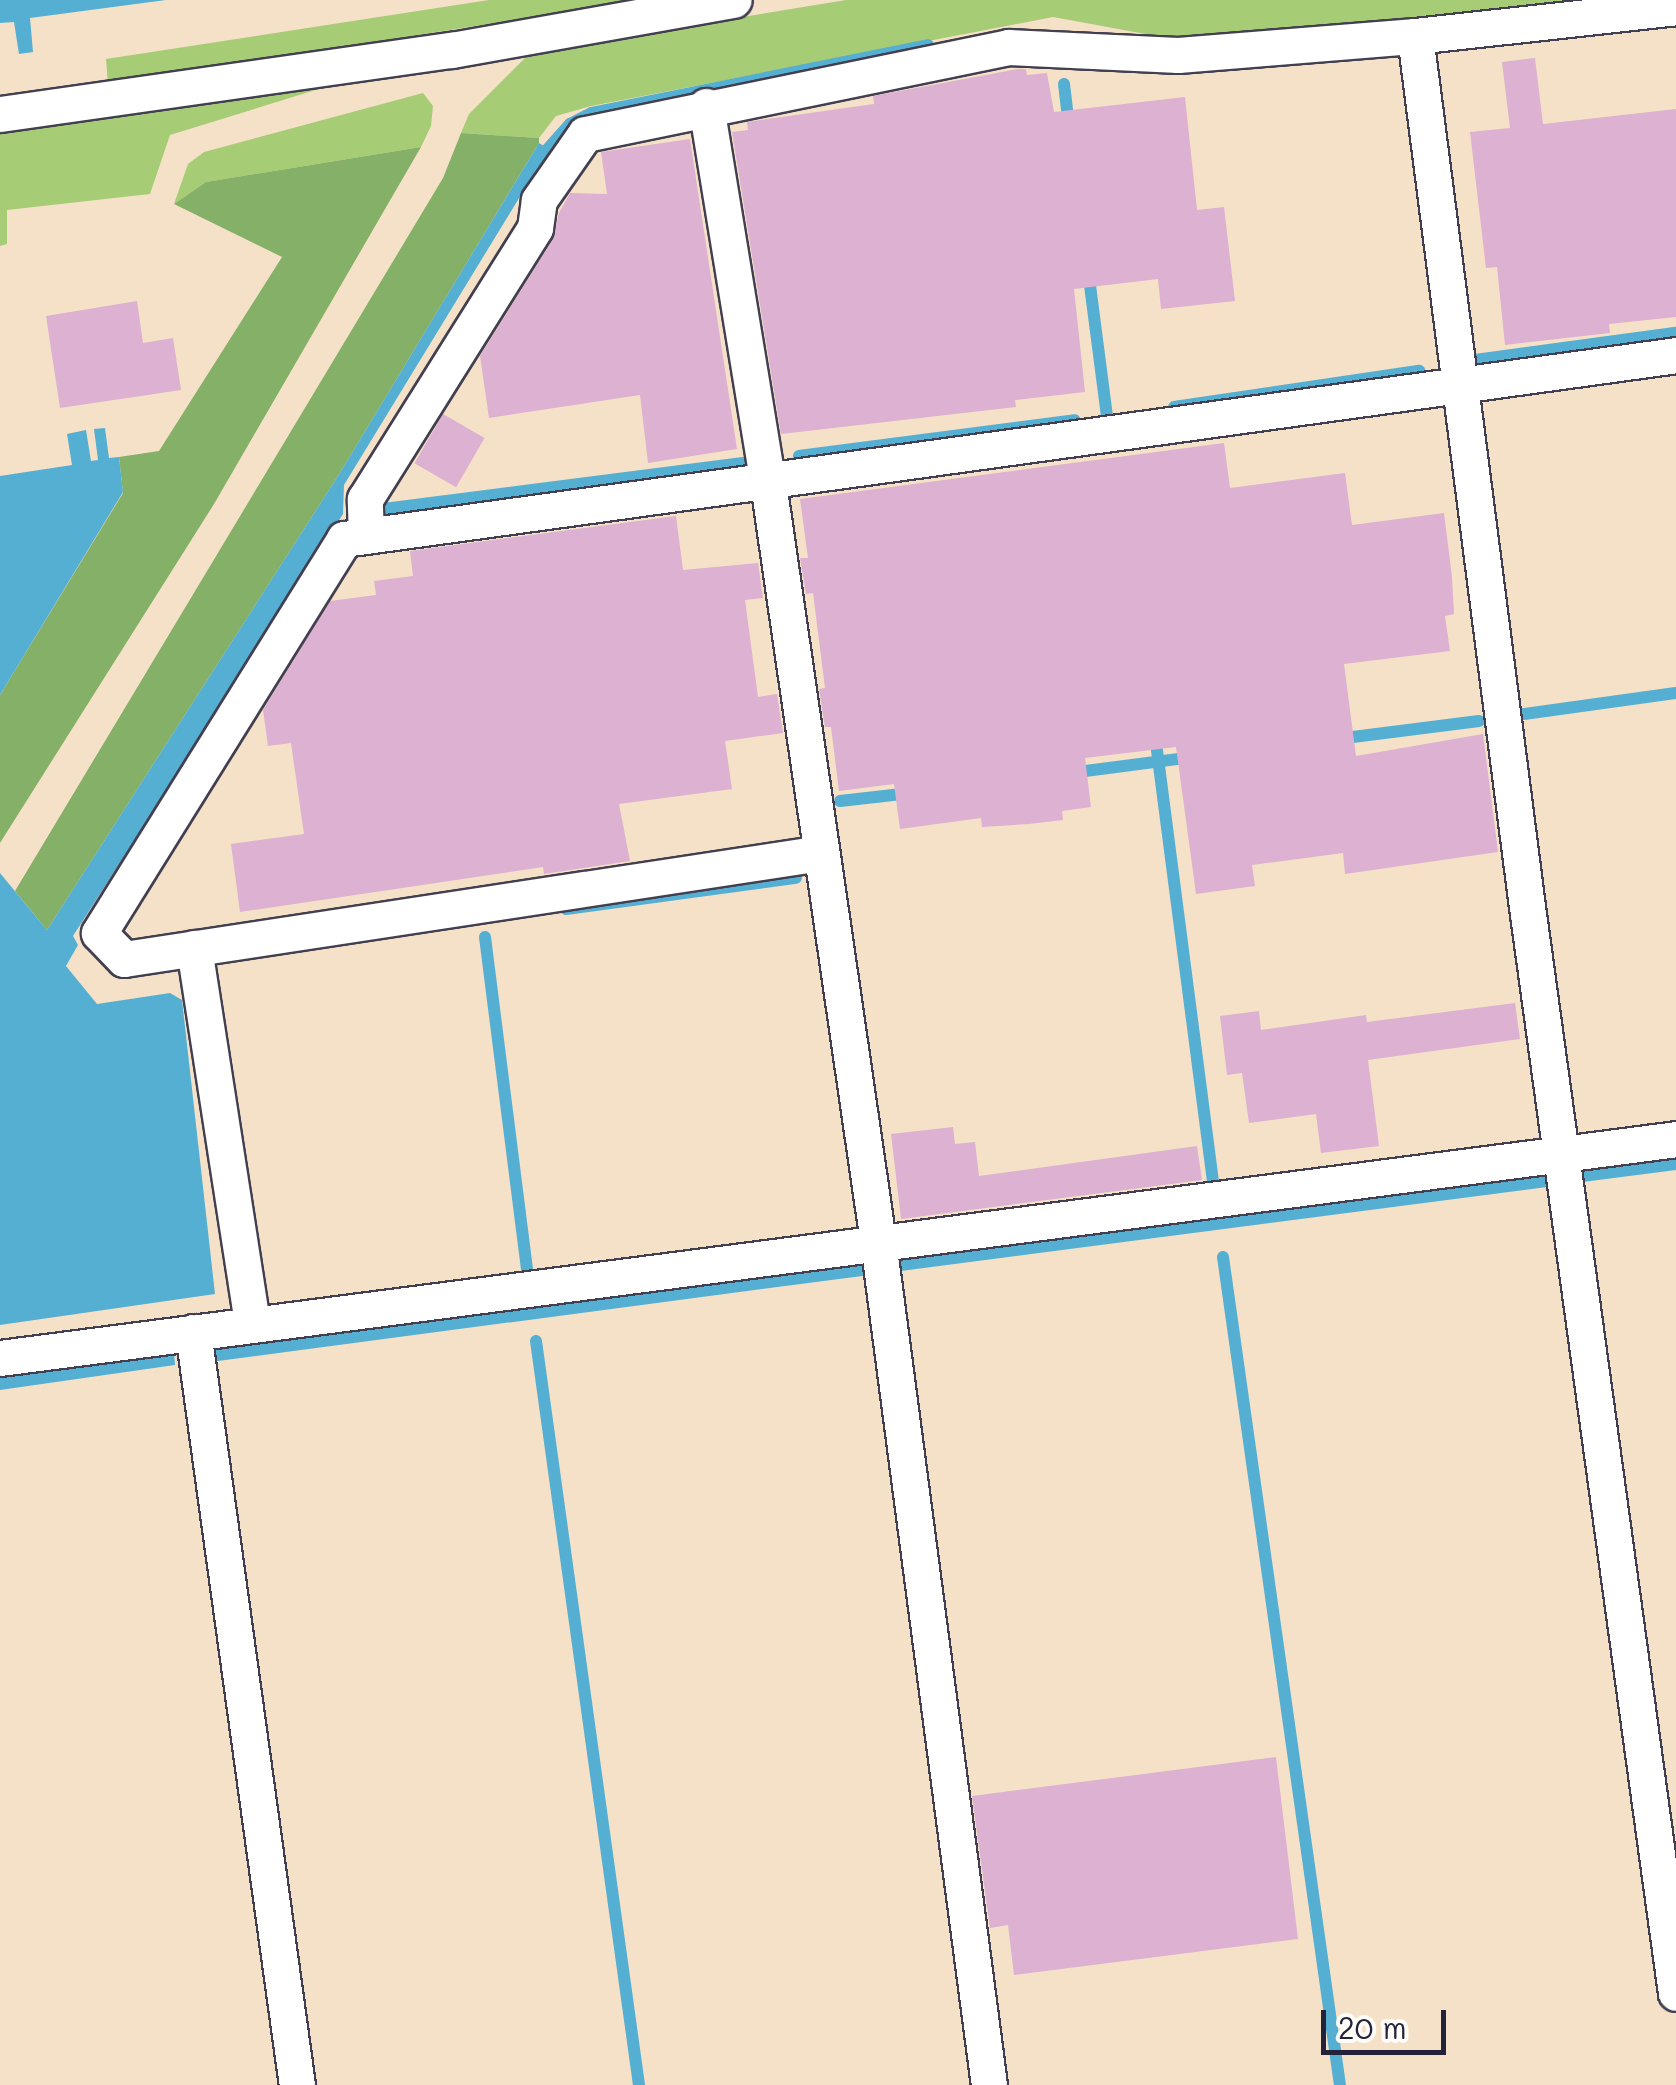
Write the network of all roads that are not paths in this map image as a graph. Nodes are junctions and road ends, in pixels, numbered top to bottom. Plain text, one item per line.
1 (734, 0) edge
2 (1676, 7) edge
3 (1415, 36) junction
4 (706, 106) junction
5 (0, 114) edge
6 (1676, 355) edge
7 (1459, 384) junction
8 (768, 483) junction
9 (366, 536) junction
10 (821, 853) junction
11 (194, 948) junction
12 (1676, 1138) edge
13 (1561, 1153) junction
14 (878, 1242) junction
15 (252, 1324) junction
16 (193, 1332) junction
17 (0, 1358) edge
18 (1676, 1993) edge
19 (297, 2085) edge
20 (989, 2085) edge

1 - 5 street
2 - 3 street
3 - 4 street
3 - 7 street
4 - 8 street
4 - 9 street
6 - 7 street
7 - 8 street
7 - 13 street
8 - 9 street
8 - 10 street
9 - 11 street
10 - 11 street
10 - 14 street
11 - 15 street
12 - 13 street
13 - 14 street
13 - 18 street
14 - 15 street
14 - 20 street
15 - 16 street
16 - 17 street
16 - 19 street

